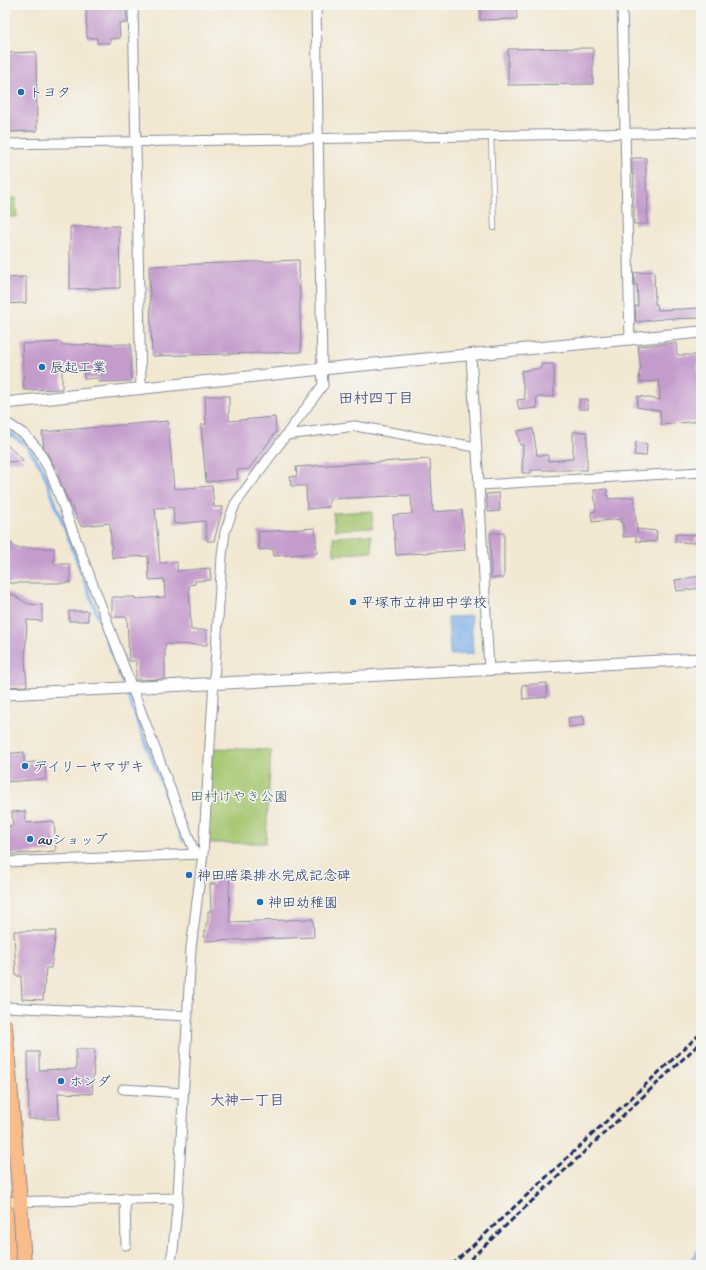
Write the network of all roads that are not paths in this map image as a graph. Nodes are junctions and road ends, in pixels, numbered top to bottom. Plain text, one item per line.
1 (133, 5) edge
2 (316, 5) edge
3 (622, 5) edge
4 (701, 132) edge
5 (626, 133) junction
6 (491, 135) junction
7 (318, 138) junction
8 (135, 142) junction
9 (5, 144) edge
10 (494, 228) dead end
11 (701, 332) edge
12 (630, 340) junction
13 (471, 356) junction
14 (322, 369) junction
15 (141, 388) junction
16 (5, 403) edge
17 (5, 422) edge
18 (287, 435) junction
19 (476, 447) junction
20 (701, 472) edge
21 (480, 485) junction
22 (701, 659) edge
23 (489, 670) junction
24 (214, 683) junction
25 (132, 687) junction
26 (5, 694) edge
27 (199, 854) junction
28 (5, 862) edge
29 (5, 1006) edge
30 (188, 1016) junction
31 (5, 1026) edge
32 (123, 1089) dead end
33 (184, 1093) junction
34 (125, 1198) junction
35 (178, 1198) junction
36 (5, 1201) edge
37 (20, 1201) junction
38 (126, 1245) dead end
39 (9, 1265) edge
40 (24, 1265) edge
41 (170, 1265) edge

1 - 8 street
2 - 7 street
3 - 5 street
4 - 5 street
5 - 6 street
5 - 12 street
6 - 7 street
6 - 10 lane
7 - 8 street
7 - 14 street
8 - 9 street
8 - 15 street
11 - 12 street
12 - 13 street
13 - 14 street
13 - 19 street
14 - 15 street
14 - 18 street
15 - 16 street
17 - 25 street
18 - 19 street
18 - 24 street
19 - 21 street
20 - 21 street
21 - 23 street
22 - 23 street
23 - 24 street
24 - 25 street
24 - 27 street
25 - 26 street
25 - 27 street
27 - 28 street
27 - 30 street
29 - 30 street
30 - 33 street
31 - 37 highway
32 - 33 street
33 - 35 street
34 - 35 street
34 - 37 street
34 - 38 street
35 - 41 street
36 - 37 street
36 - 39 highway
37 - 40 highway

